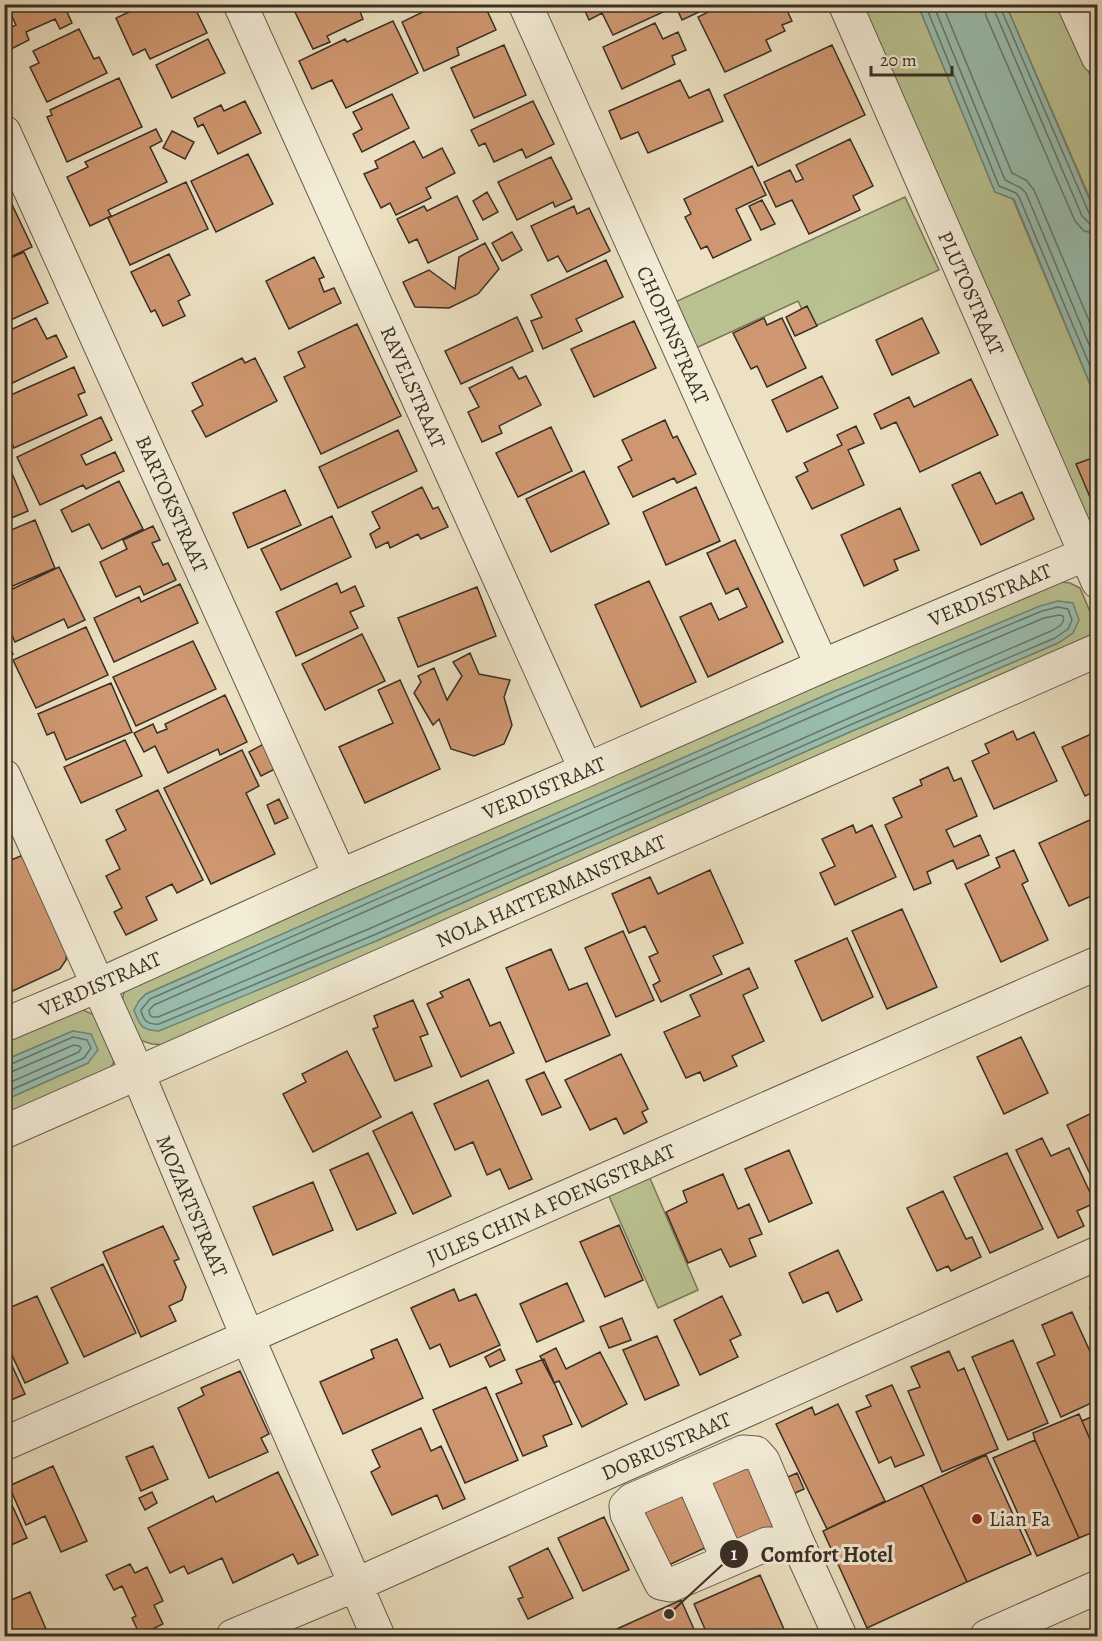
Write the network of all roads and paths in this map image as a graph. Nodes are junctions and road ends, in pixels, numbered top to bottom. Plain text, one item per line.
1 (240, 4) edge
2 (525, 4) edge
3 (845, 4) edge
4 (1074, 4) edge
5 (1098, 57) edge
6 (4, 132) edge
7 (1092, 568) edge
8 (1098, 650) edge
9 (822, 666) junction
10 (586, 770) junction
11 (4, 776) edge
12 (340, 876) junction
13 (1098, 963) edge
14 (97, 986) junction
15 (4, 1025) edge
16 (138, 1074) junction
17 (4, 1132) edge
18 (1098, 1253) edge
19 (248, 1338) junction
20 (4, 1444) edge
21 (691, 1474) junction
22 (788, 1542) junction
23 (728, 1560) junction
24 (355, 1585) junction
25 (1098, 1587) edge
26 (233, 1636) edge
27 (378, 1636) edge
28 (821, 1636) edge
29 (840, 1636) edge
30 (987, 1636) edge

1 - 10 street, RAVELSTRAAT
2 - 9 street, CHOPINSTRAAT
3 - 7 street, PLUTOSTRAAT
4 - 5 street
6 - 12 street, BARTOKSTRAAT
7 - 9 street, VERDISTRAAT
8 - 16 street, NOLA HATTERMANSTRAAT
9 - 10 street, VERDISTRAAT
10 - 12 street, VERDISTRAAT
11 - 14 street, MOZARTSTRAAT
12 - 14 street, VERDISTRAAT
13 - 19 street, JULES CHIN A FOENGSTRAAT
14 - 15 street, VERDISTRAAT
14 - 16 street, MOZARTSTRAAT
16 - 17 street, NOLA HATTERMANSTRAAT
16 - 19 street, MOZARTSTRAAT
18 - 24 street, DOBRUSTRAAT
19 - 20 street, JULES CHIN A FOENGSTRAAT
19 - 24 street, MOZARTSTRAAT
21 - 22 street
21 - 23 street
21 - 23 street
22 - 23 street
22 - 28 street
22 - 29 street
24 - 26 street, DOBRUSTRAAT
24 - 27 street, MOZARTSTRAAT
25 - 30 street

